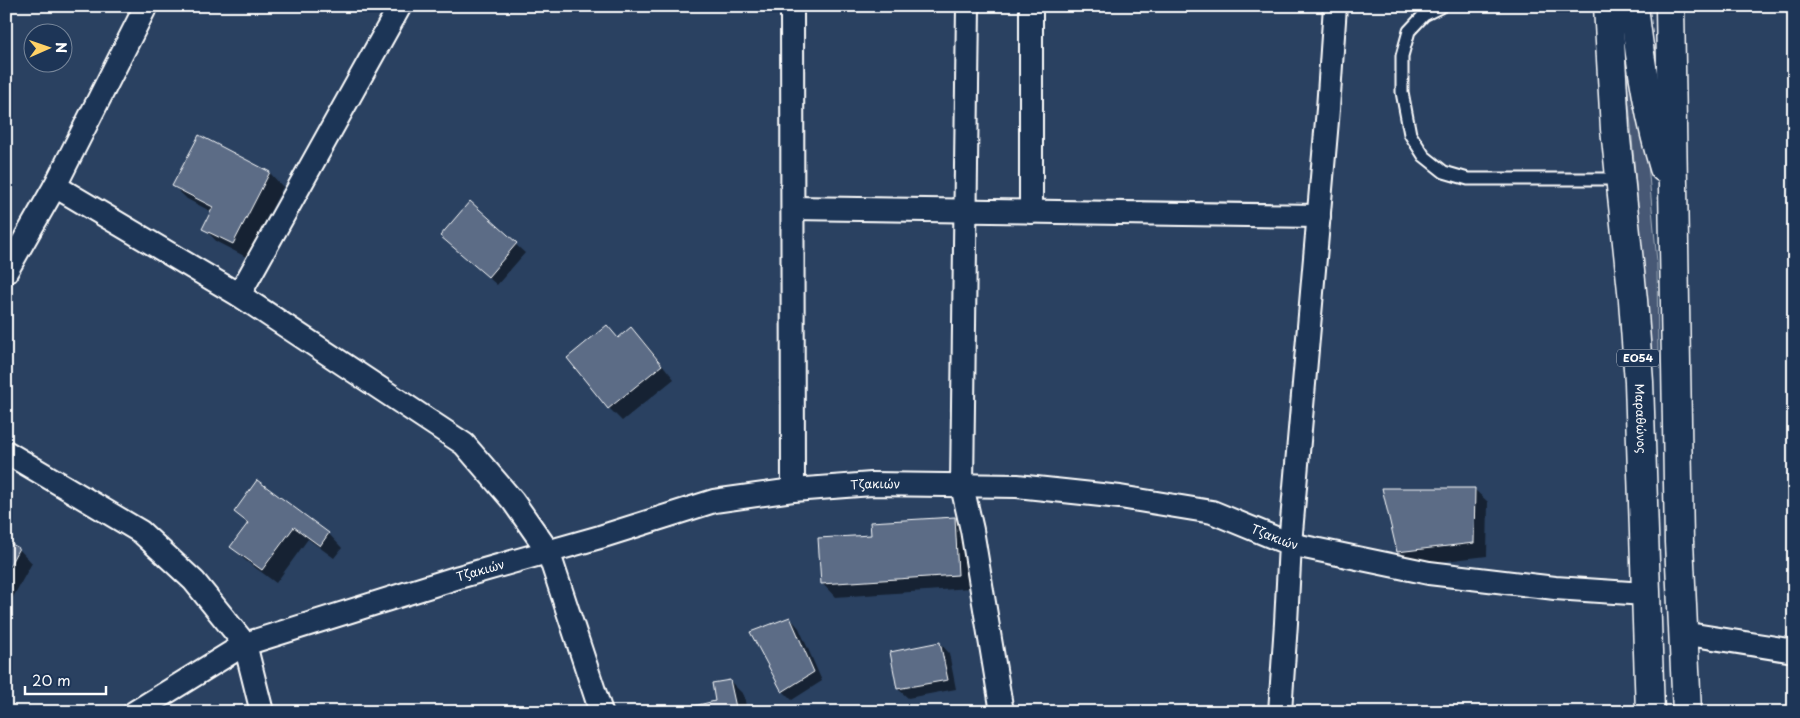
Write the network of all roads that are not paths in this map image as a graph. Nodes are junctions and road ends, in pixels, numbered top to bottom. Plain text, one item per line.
1 (400, 6) edge
2 (792, 6) edge
3 (968, 6) edge
4 (1031, 6) edge
5 (1335, 6) edge
6 (1442, 6) edge
7 (1608, 6) edge
8 (1634, 6) edge
9 (1670, 6) edge
10 (143, 7) edge
11 (1620, 179) junction
12 (55, 186) junction
13 (1673, 201) junction
14 (792, 208) junction
15 (966, 211) junction
16 (1031, 212) junction
17 (1319, 216) junction
18 (6, 272) edge
19 (239, 295) junction
20 (6, 452) edge
21 (962, 486) junction
22 (793, 490) junction
23 (1290, 544) junction
24 (548, 551) junction
25 (1645, 594) junction
26 (1682, 633) junction
27 (245, 644) junction
28 (1794, 651) edge
29 (135, 712) edge
30 (262, 712) edge
31 (601, 712) edge
32 (1002, 712) edge
33 (1280, 712) edge
34 (1650, 712) edge
35 (1687, 712) edge

1 - 19 street
2 - 14 street
3 - 15 street
4 - 16 street
5 - 17 street
6 - 11 lane
7 - 11 main road, Μαραθώνος / ΕΟ54
8 - 13 main road
9 - 13 main road, ΕΟ54
10 - 12 street
11 - 25 main road, Μαραθώνος / ΕΟ54
12 - 18 street
12 - 19 street
13 - 26 main road, ΕΟ54
14 - 15 street
14 - 22 street
15 - 16 street
15 - 21 street
16 - 17 street
17 - 23 street
19 - 24 street
20 - 27 street
21 - 22 street, Τζακιών
21 - 23 street, Τζακιών
21 - 32 street
22 - 24 street, Τζακιών
23 - 25 street, Τζακιών
23 - 33 street
24 - 27 street, Τζακιών
24 - 31 street
25 - 34 main road, Μαραθώνος / ΕΟ54
26 - 28 street
26 - 35 main road, ΕΟ54
27 - 29 street, Τζακιών
27 - 30 street

